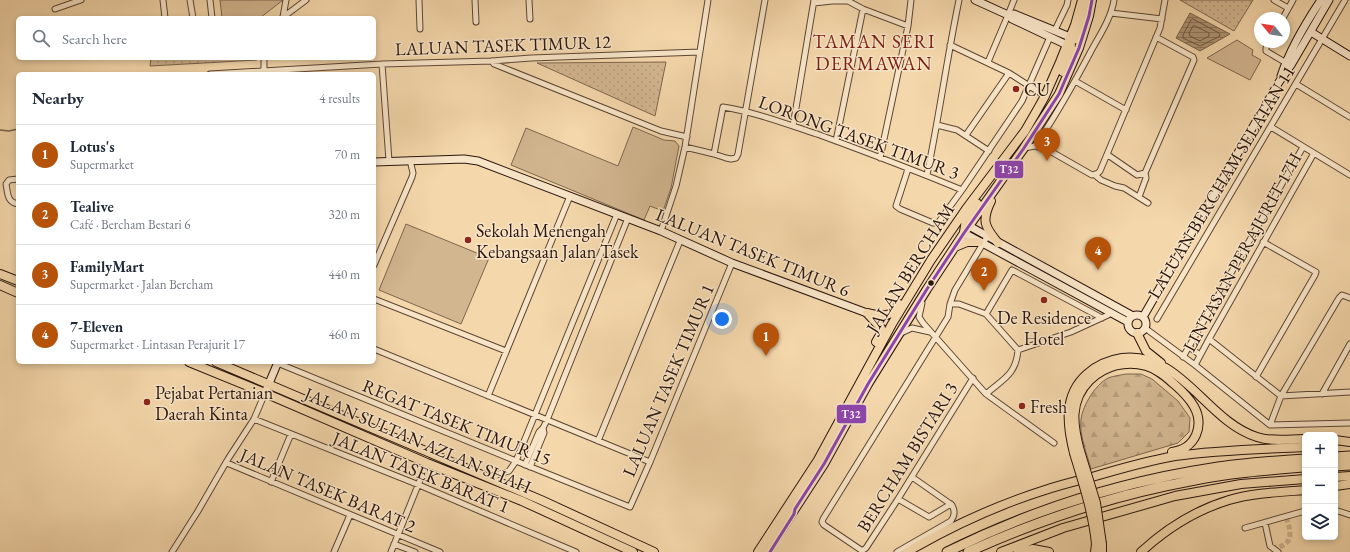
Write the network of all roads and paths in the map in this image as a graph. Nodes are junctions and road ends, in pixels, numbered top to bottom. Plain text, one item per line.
1 (81, 0) edge
2 (163, 0) edge
3 (190, 0) edge
4 (210, 0) edge
5 (286, 0) edge
6 (306, 0) edge
7 (418, 0) edge
8 (475, 0) edge
9 (529, 0) edge
10 (708, 0) edge
11 (765, 0) edge
12 (911, 0) edge
13 (959, 0) edge
14 (975, 0) edge
15 (1012, 0) edge
16 (1068, 0) edge
17 (1082, 0) edge
18 (1088, 0) edge
19 (1092, 0) edge
20 (1114, 0) edge
21 (1165, 0) edge
22 (1274, 0) edge
23 (1293, 0) edge
24 (1321, 0) edge
25 (1329, 0) edge
26 (1345, 0) edge
27 (814, 2) edge
28 (1288, 8) junction
29 (55, 9) dead end
30 (863, 9) junction
31 (1286, 12) edge
32 (1111, 13) junction
33 (1008, 15) junction
34 (165, 16) edge
35 (193, 16) edge
36 (212, 16) edge
37 (283, 16) edge
38 (286, 16) edge
39 (530, 19) dead end
40 (1162, 19) junction
41 (476, 22) dead end
42 (908, 26) junction
43 (420, 29) dead end
44 (1055, 30) junction
45 (1311, 32) junction
46 (1050, 37) junction
47 (1156, 37) junction
48 (1322, 39) junction
49 (1069, 41) junction
50 (950, 45) junction
51 (1080, 48) junction
52 (1266, 48) edge
53 (1292, 50) junction
54 (700, 52) junction
55 (1089, 54) junction
56 (1350, 56) edge
57 (264, 60) edge
58 (492, 61) junction
59 (988, 62) junction
60 (382, 64) junction
61 (1288, 64) junction
62 (264, 71) junction
63 (246, 72) edge
64 (1009, 73) junction
65 (1075, 81) junction
66 (1296, 84) junction
67 (1029, 85) junction
68 (1045, 96) junction
69 (1062, 96) junction
70 (1126, 110) junction
71 (746, 111) junction
72 (1048, 113) junction
73 (1350, 117) edge
74 (937, 125) junction
75 (793, 126) junction
76 (1271, 127) junction
77 (966, 135) junction
78 (687, 137) junction
79 (1041, 137) junction
80 (836, 141) junction
81 (1034, 146) junction
82 (685, 147) junction
83 (1303, 147) junction
84 (1024, 148) junction
85 (988, 151) junction
86 (1050, 152) junction
87 (1314, 153) junction
88 (714, 154) junction
89 (1108, 155) junction
90 (880, 158) junction
91 (410, 160) junction
92 (389, 161) junction
93 (376, 162) edge
94 (908, 169) junction
95 (1145, 173) junction
96 (992, 174) junction
97 (1095, 175) junction
98 (1350, 175) edge
99 (926, 176) junction
100 (16, 179) edge
101 (1000, 182) junction
102 (962, 190) junction
103 (570, 196) junction
104 (1139, 197) junction
105 (16, 203) edge
106 (1148, 203) dead end
107 (617, 214) junction
108 (628, 218) junction
109 (661, 231) junction
110 (964, 231) junction
111 (987, 237) junction
112 (680, 241) junction
113 (1264, 242) junction
114 (981, 243) junction
115 (998, 243) junction
116 (955, 247) junction
117 (376, 259) edge
118 (931, 260) junction
119 (732, 263) junction
120 (1031, 269) junction
121 (0, 274) edge
122 (1026, 278) junction
123 (16, 280) edge
124 (0, 285) edge
125 (16, 291) edge
126 (926, 291) junction
127 (1350, 298) edge
128 (376, 300) edge
129 (950, 304) junction
130 (1119, 308) junction
131 (1110, 312) junction
132 (867, 313) junction
133 (898, 314) junction
134 (986, 314) junction
135 (1139, 316) junction
136 (1102, 318) junction
137 (1157, 320) dead end
138 (1128, 322) junction
139 (876, 323) junction
140 (892, 324) junction
141 (1141, 330) junction
142 (930, 332) junction
143 (899, 334) junction
144 (936, 336) junction
145 (1208, 339) junction
146 (1350, 344) edge
147 (1189, 347) junction
148 (376, 350) edge
149 (1018, 350) junction
150 (506, 351) junction
151 (1200, 355) junction
152 (1183, 356) junction
153 (193, 364) edge
154 (221, 364) edge
155 (276, 364) edge
156 (282, 364) edge
157 (1195, 365) junction
158 (1174, 373) junction
159 (1256, 377) junction
160 (973, 378) junction
161 (859, 383) junction
162 (269, 384) junction
163 (1350, 392) edge
164 (265, 393) junction
165 (986, 394) junction
166 (1322, 394) junction
167 (488, 396) junction
168 (1281, 396) junction
169 (535, 415) junction
170 (254, 419) junction
171 (547, 420) junction
172 (1350, 423) edge
173 (1270, 425) junction
174 (291, 434) junction
175 (1302, 439) edge
176 (598, 441) junction
177 (1338, 441) edge
178 (1054, 443) dead end
179 (1350, 443) edge
180 (1338, 445) edge
181 (1302, 447) edge
182 (1077, 452) junction
183 (1350, 456) edge
184 (1338, 457) edge
185 (1302, 459) edge
186 (1149, 461) junction
187 (516, 462) junction
188 (650, 462) junction
189 (227, 463) junction
190 (428, 463) junction
191 (1350, 465) edge
192 (527, 466) junction
193 (1338, 466) edge
194 (1302, 468) edge
195 (912, 476) junction
196 (1350, 476) edge
197 (488, 477) junction
198 (1338, 477) edge
199 (1302, 479) edge
200 (271, 482) junction
201 (1350, 484) edge
202 (419, 485) junction
203 (1338, 486) edge
204 (1302, 490) edge
205 (898, 499) junction
206 (951, 504) junction
207 (630, 507) joint
208 (1338, 511) edge
209 (1302, 512) edge
210 (350, 515) junction
211 (1350, 516) edge
212 (1265, 523) junction
213 (1245, 528) dead end
214 (398, 535) junction
215 (394, 544) junction
216 (1099, 548) edge
217 (172, 552) edge
218 (334, 552) edge
219 (391, 552) edge
220 (415, 552) edge
221 (440, 552) edge
222 (576, 552) edge
223 (633, 552) edge
224 (654, 552) edge
225 (758, 552) edge
226 (769, 552) edge
227 (897, 552) edge
228 (907, 552) edge
229 (947, 552) edge
230 (968, 552) edge
231 (1001, 552) edge
232 (1018, 552) edge
233 (1049, 552) edge
234 (1141, 552) edge
235 (1278, 552) edge

1 - 29 street
2 - 34 street
3 - 35 street
4 - 36 street
5 - 37 street
6 - 38 street
7 - 43 street
8 - 41 street
9 - 39 street
10 - 54 street
11 - 71 street
12 - 42 street
13 - 50 street
14 - 33 street
15 - 33 street
16 - 44 street
17 - 49 main road, JALAN BERCHAM
18 - 49 main road
19 - 51 main road, JALAN BERCHAM
20 - 32 street
21 - 40 street
22 - 28 street
23 - 28 street
24 - 45 street
24 - 53 street
25 - 45 street
26 - 48 street, LALUAN BERCHAM SELATAN 11
27 - 30 street
27 - 75 street
28 - 31 street
30 - 42 street
30 - 80 street
32 - 40 street
32 - 55 street
33 - 44 street
33 - 46 street
33 - 59 street
40 - 47 street
42 - 90 street
44 - 49 street
45 - 48 street
45 - 53 street
45 - 61 street
46 - 49 street
46 - 67 street
47 - 70 street
47 - 95 street
48 - 56 street
48 - 66 street, LALUAN BERCHAM SELATAN 11
49 - 68 main road, JALAN BERCHAM
49 - 72 main road
50 - 59 street
50 - 74 street
51 - 55 street
51 - 69 main road, JALAN BERCHAM
52 - 61 street
53 - 61 street
54 - 58 street, LALUAN TASEK TIMUR 12
54 - 78 street
55 - 65 street
57 - 62 street
58 - 60 street, LALUAN TASEK TIMUR 12
58 - 78 street
59 - 64 street
60 - 62 street, LALUAN TASEK TIMUR 12
60 - 92 street
61 - 135 street, LALUAN BERCHAM SELATAN 11
62 - 63 street, LALUAN TASEK TIMUR 12
64 - 67 street
64 - 77 street
65 - 69 street
65 - 70 street
66 - 73 street
66 - 76 street, LALUAN BERCHAM SELATAN 11
67 - 68 street
67 - 85 street
68 - 96 main road, JALAN BERCHAM
69 - 72 main road, JALAN BERCHAM
69 - 79 street
70 - 89 street
71 - 75 street, LORONG TASEK TIMUR 3
71 - 88 street
71 - 88 street, LORONG TASEK TIMUR 3
72 - 84 main road, JALAN BERCHAM
74 - 77 street
74 - 99 street
75 - 80 street, LORONG TASEK TIMUR 3
76 - 83 street
76 - 137 street, LALUAN BERCHAM SELATAN 11
77 - 85 street
78 - 82 street
79 - 81 street
79 - 86 street
80 - 90 street, LORONG TASEK TIMUR 3
81 - 84 street
81 - 86 street
82 - 88 street
82 - 109 street
83 - 87 street
83 - 147 street
84 - 101 main road, JALAN BERCHAM
85 - 102 street
86 - 97 street
87 - 98 street
87 - 113 street, LINTASAN PERAJURIT 17H
89 - 95 street
89 - 97 street
90 - 94 street, LORONG TASEK TIMUR 3
91 - 92 street, LALUAN TASEK TIMUR 6
91 - 103 street, LALUAN TASEK TIMUR 6
91 - 117 street
92 - 93 street, LALUAN TASEK TIMUR 6
94 - 99 street, LORONG TASEK TIMUR 3
94 - 102 street
95 - 104 street
96 - 110 main road
96 - 118 main road, JALAN BERCHAM
97 - 104 street
99 - 102 street, LORONG TASEK TIMUR 3
100 - 105 street
101 - 110 main road, JALAN BERCHAM
101 - 115 main road
103 - 107 street, LALUAN TASEK TIMUR 6
103 - 150 street
104 - 106 street
107 - 108 street, LALUAN TASEK TIMUR 6
107 - 169 street
108 - 109 street, LALUAN TASEK TIMUR 6
108 - 171 street
109 - 112 street, LALUAN TASEK TIMUR 6
110 - 111 street
110 - 114 street
110 - 116 main road, JALAN BERCHAM
110 - 133 main road
111 - 114 street
111 - 115 street
112 - 119 street, LALUAN TASEK TIMUR 6
112 - 176 street
113 - 145 street, LINTASAN PERAJURIT 17H
113 - 159 street
114 - 116 main road
114 - 120 street
114 - 129 street
115 - 130 street
116 - 126 main road, JALAN BERCHAM
118 - 132 main road
118 - 133 main road, JALAN BERCHAM
119 - 132 street, LALUAN TASEK TIMUR 6
119 - 188 street, LALUAN TASEK TIMUR 1
120 - 122 street
120 - 131 street
121 - 123 main road
122 - 134 street
122 - 136 street
124 - 125 main road
126 - 140 main road
126 - 142 street
126 - 143 main road, JALAN BERCHAM
127 - 168 street
128 - 150 street
129 - 134 street
129 - 144 street
130 - 131 street
130 - 135 street
131 - 136 street
131 - 138 street
132 - 139 main road
133 - 140 main road, JALAN BERCHAM
134 - 149 street
135 - 138 street, LALUAN BERCHAM SELATAN 11
135 - 141 street
136 - 149 street
138 - 141 street
139 - 140 main road
139 - 161 main road
140 - 161 main road, JALAN BERCHAM
141 - 152 street
141 - 158 main road
142 - 143 street
142 - 144 street
143 - 226 main road, JALAN BERCHAM
144 - 160 street
144 - 205 street, BERCHAM BISTARI 3
145 - 151 street, LINTASAN PERAJURIT 17H
145 - 159 street
146 - 166 street
147 - 151 street
147 - 152 street
148 - 167 street
149 - 165 street
150 - 167 street
151 - 157 street, LINTASAN PERAJURIT 17H
152 - 157 street
153 - 164 main road, JALAN SULTAN AZLAN SHAH
154 - 162 main road, JALAN SULTAN AZLAN SHAH
155 - 162 street
156 - 187 street, REGAT TASEK TIMUR 15
157 - 173 street
158 - 175 main road
158 - 182 main road
159 - 168 street
160 - 165 street
160 - 195 street, BERCHAM BISTARI 3
161 - 225 main road, JALAN BERCHAM
162 - 164 street
162 - 197 main road, JALAN SULTAN AZLAN SHAH
163 - 166 street
164 - 170 street
164 - 190 main road, JALAN SULTAN AZLAN SHAH
165 - 178 street
166 - 168 street
167 - 169 street
168 - 173 street
169 - 171 street
169 - 187 street
170 - 174 street, JALAN TASEK BARAT 1
170 - 189 street
171 - 176 street
171 - 192 street
172 - 173 street
174 - 200 street
174 - 202 street, JALAN TASEK BARAT 1
176 - 188 street
177 - 179 main road
179 - 180 main road
181 - 186 main road
182 - 186 main road
182 - 216 main road, bridge
183 - 184 highway
185 - 229 highway
186 - 228 main road
187 - 192 street, REGAT TASEK TIMUR 15
187 - 197 street
188 - 207 street, LALUAN TASEK TIMUR 1
189 - 200 street, JALAN TASEK BARAT 2
189 - 217 street
190 - 202 street
190 - 223 main road, JALAN SULTAN AZLAN SHAH
191 - 193 highway
192 - 207 street, REGAT TASEK TIMUR 15
194 - 230 highway
195 - 205 street, BERCHAM BISTARI 3
195 - 206 street
196 - 198 main road
197 - 224 main road, JALAN SULTAN AZLAN SHAH
199 - 231 main road
200 - 210 street, JALAN TASEK BARAT 2
201 - 203 main road
202 - 214 street
202 - 222 street, JALAN TASEK BARAT 1
204 - 234 main road
205 - 206 street
206 - 227 street
208 - 211 street
209 - 212 street
210 - 214 street, JALAN TASEK BARAT 2
210 - 218 street
212 - 213 street
212 - 235 street
214 - 215 street
214 - 221 street, JALAN TASEK BARAT 2
215 - 219 street
215 - 220 street
232 - 233 main road

